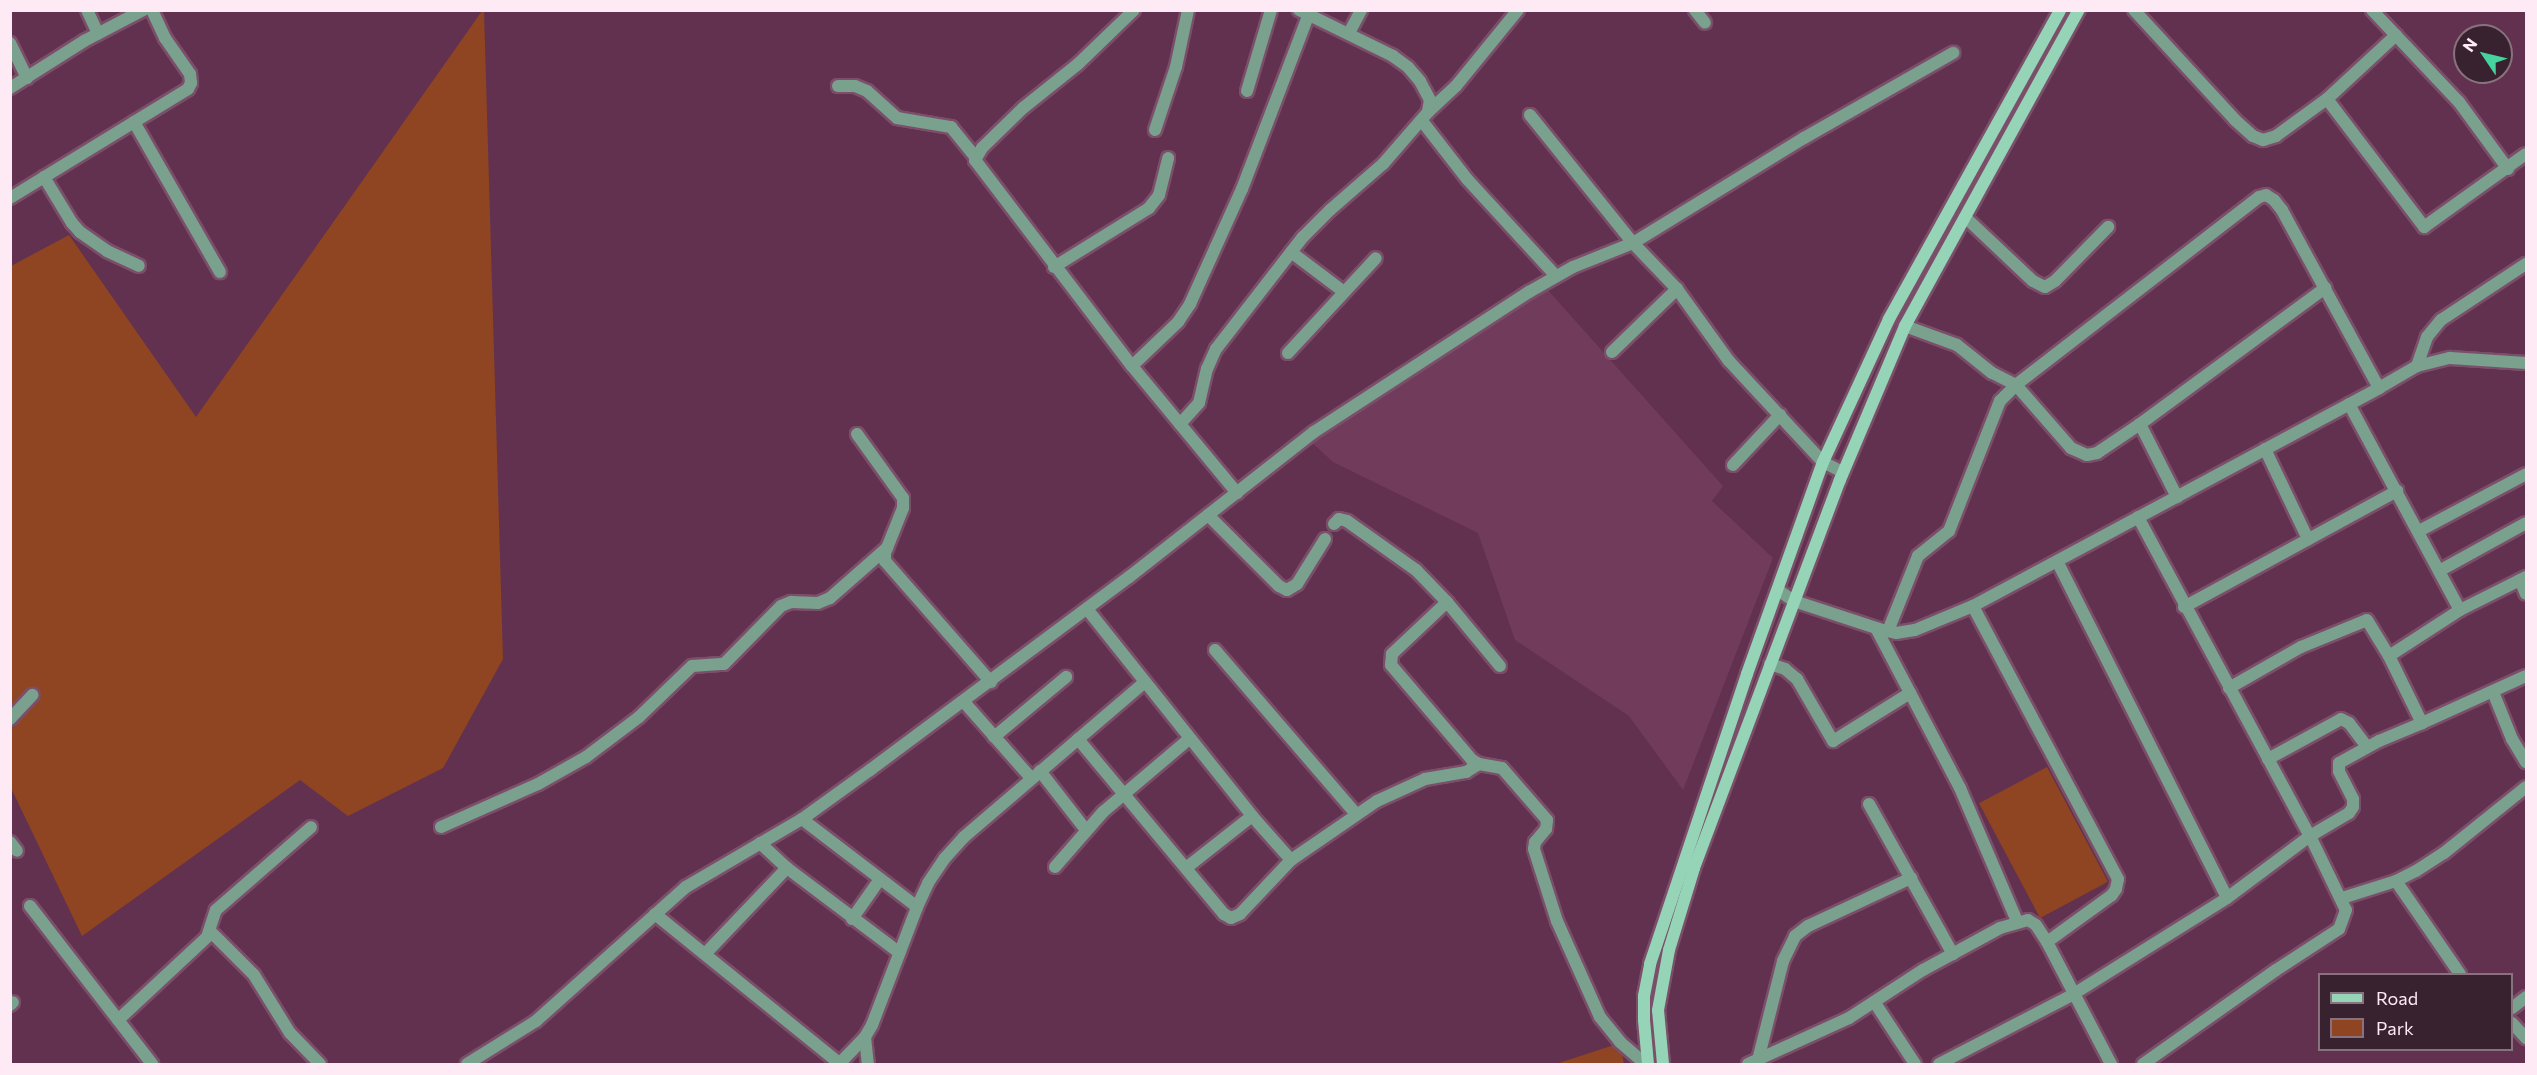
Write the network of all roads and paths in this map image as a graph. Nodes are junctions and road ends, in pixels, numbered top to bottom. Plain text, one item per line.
1 (87, 10) edge
2 (143, 10) edge
3 (152, 10) edge
4 (1134, 10) edge
5 (1188, 10) edge
6 (1271, 10) edge
7 (1361, 10) edge
8 (1518, 10) edge
9 (1695, 10) edge
10 (2060, 10) edge
11 (2079, 10) edge
12 (2134, 10) edge
13 (2372, 10) edge
14 (1304, 12) edge
15 (1705, 23) dead end
16 (1348, 33) junction
17 (98, 34) junction
18 (2396, 35) junction
19 (10, 43) edge
20 (1953, 53) dead end
21 (27, 78) junction
22 (838, 86) dead end
23 (10, 88) edge
24 (1247, 91) dead end
25 (2327, 99) junction
26 (1530, 116) dead end
27 (1425, 117) junction
28 (134, 122) junction
29 (1155, 130) dead end
30 (2526, 154) edge
31 (975, 157) junction
32 (1168, 158) dead end
33 (2508, 168) junction
34 (44, 177) junction
35 (10, 198) edge
36 (1965, 217) junction
37 (2108, 227) dead end
38 (1633, 243) junction
39 (1291, 252) junction
40 (1376, 258) dead end
41 (2526, 264) edge
42 (140, 266) dead end
43 (1054, 267) junction
44 (220, 272) dead end
45 (1556, 276) junction
46 (2325, 288) junction
47 (1677, 289) junction
48 (1344, 292) junction
49 (1905, 326) junction
50 (1612, 352) dead end
51 (1288, 353) dead end
52 (2526, 363) edge
53 (1132, 366) junction
54 (2417, 366) junction
55 (2016, 385) junction
56 (2379, 388) junction
57 (2349, 404) junction
58 (1779, 415) junction
59 (1180, 424) junction
60 (2140, 424) junction
61 (857, 434) dead end
62 (2265, 449) junction
63 (1823, 462) junction
64 (1733, 465) dead end
65 (1844, 472) junction
66 (2526, 474) edge
67 (2397, 491) junction
68 (1237, 493) junction
69 (2177, 496) junction
70 (1208, 515) junction
71 (2138, 518) junction
72 (2526, 523) edge
73 (1334, 524) dead end
74 (2419, 531) junction
75 (1325, 539) dead end
76 (2308, 539) junction
77 (887, 548) junction
78 (2057, 561) junction
79 (2439, 571) junction
80 (2523, 579) edge
81 (1778, 590) junction
82 (2526, 594) edge
83 (1794, 601) junction
84 (1447, 602) junction
85 (1973, 606) junction
86 (2184, 607) junction
87 (1087, 609) junction
88 (2460, 610) junction
89 (1882, 629) junction
90 (1215, 650) dead end
91 (2390, 656) junction
92 (1770, 664) junction
93 (1500, 666) dead end
94 (1747, 674) junction
95 (1066, 676) dead end
96 (2526, 676) edge
97 (991, 682) junction
98 (1145, 682) junction
99 (1763, 682) junction
100 (2229, 688) junction
101 (2493, 692) junction
102 (1910, 693) junction
103 (32, 695) dead end
104 (963, 702) junction
105 (10, 719) edge
106 (2422, 723) junction
107 (994, 737) junction
108 (1078, 739) junction
109 (1190, 739) junction
110 (2367, 747) junction
111 (2268, 759) junction
112 (2526, 762) edge
113 (1479, 764) junction
114 (1035, 775) junction
115 (2526, 787) edge
116 (1124, 793) junction
117 (1869, 804) dead end
118 (1356, 814) junction
119 (1252, 816) junction
120 (802, 819) junction
121 (311, 827) dead end
122 (441, 827) dead end
123 (1086, 830) junction
124 (2310, 836) junction
125 (760, 843) junction
126 (1290, 860) junction
127 (1054, 867) dead end
128 (787, 868) junction
129 (1186, 868) junction
130 (1911, 878) junction
131 (880, 879) junction
132 (2396, 881) junction
133 (2227, 898) junction
134 (2342, 898) junction
135 (30, 906) dead end
136 (917, 907) junction
137 (655, 914) junction
138 (852, 919) junction
139 (2017, 921) junction
140 (210, 931) junction
141 (2047, 942) junction
142 (900, 953) junction
143 (705, 954) junction
144 (1953, 954) junction
145 (2459, 973) edge
146 (2072, 995) junction
147 (2526, 997) edge
148 (1875, 1003) junction
149 (2513, 1007) edge
150 (118, 1020) junction
151 (2513, 1025) edge
152 (865, 1037) junction
153 (2526, 1038) edge
154 (1753, 1062) edge
155 (839, 1064) edge
156 (152, 1065) edge
157 (320, 1065) edge
158 (467, 1065) edge
159 (868, 1065) edge
160 (1646, 1065) edge
161 (1663, 1065) edge
162 (1915, 1065) edge
163 (1939, 1065) edge
164 (2110, 1065) edge
165 (2143, 1065) edge

1 - 17 street
2 - 17 street
3 - 28 street
4 - 31 street
5 - 29 street
6 - 24 street
7 - 16 street
8 - 27 street
9 - 15 street
10 - 63 main road
11 - 36 main road
12 - 25 street
13 - 18 street
14 - 16 street
14 - 53 street
16 - 27 street
17 - 21 street
18 - 25 street
18 - 33 street
19 - 21 street
20 - 38 street
21 - 23 street
22 - 31 street
25 - 33 street
26 - 38 street
27 - 39 street
27 - 45 street
28 - 34 street
28 - 44 street
30 - 33 street
31 - 43 street
32 - 43 street
34 - 35 street
34 - 42 street
36 - 37 street
36 - 49 main road
38 - 45 street
38 - 47 street
39 - 48 street
39 - 59 street
40 - 48 street
41 - 54 street
43 - 53 street
45 - 68 street
46 - 55 street
46 - 56 street
46 - 60 street
47 - 50 street
47 - 58 street
48 - 51 street
49 - 55 street
49 - 65 main road
52 - 54 street
53 - 59 street
54 - 56 street
55 - 60 street
55 - 89 street
56 - 57 street
57 - 62 street
57 - 67 street
58 - 63 street
58 - 64 street
59 - 68 street
60 - 69 street
61 - 77 street
62 - 69 street
62 - 76 street
63 - 65 street
63 - 81 main road
65 - 83 main road
66 - 74 street
67 - 74 street
67 - 76 street
68 - 70 street
69 - 71 street
70 - 75 street
70 - 87 street
71 - 78 street
71 - 86 street
72 - 79 street
73 - 84 street
74 - 79 street
76 - 86 street
77 - 97 street
77 - 122 street
78 - 85 street
78 - 133 street
79 - 88 street
80 - 82 street
80 - 88 street
81 - 83 street
81 - 94 main road
83 - 89 street
83 - 92 main road
84 - 93 street
84 - 113 street
85 - 89 street
85 - 141 street
86 - 100 street
87 - 97 street
87 - 98 street
88 - 91 street
89 - 102 street
90 - 118 street
91 - 100 street
91 - 106 street
92 - 99 main road
92 - 102 street
94 - 99 street
94 - 160 main road
95 - 107 street
96 - 101 street
97 - 104 street
98 - 108 street
98 - 109 street
99 - 161 main road
100 - 111 street
101 - 106 street
101 - 112 street
102 - 139 street
103 - 105 street
104 - 107 street
104 - 120 street
106 - 110 street
107 - 114 street
108 - 114 street
108 - 116 street
109 - 116 street
109 - 119 street
110 - 111 street
110 - 124 street
111 - 124 street
113 - 118 street
113 - 160 street
114 - 123 street
114 - 136 street
115 - 132 street
116 - 123 street
116 - 129 street
117 - 130 street
118 - 126 street
119 - 126 street
119 - 129 street
120 - 125 street
120 - 131 street
121 - 140 street
123 - 127 street
124 - 133 street
124 - 134 street
125 - 128 street
125 - 137 street
126 - 129 street
128 - 138 street
128 - 143 street
130 - 144 street
130 - 154 street
131 - 136 street
131 - 138 street
132 - 134 street
132 - 145 street
133 - 146 street
134 - 165 street
135 - 150 street
136 - 142 street
137 - 143 street
137 - 158 street
138 - 142 street
139 - 141 street
139 - 144 street
140 - 150 street
140 - 157 street
141 - 146 street
142 - 152 street
143 - 155 street
144 - 148 street
146 - 163 street
146 - 164 street
147 - 149 street
148 - 154 street
148 - 162 street
150 - 156 street
151 - 153 street
152 - 155 street
152 - 159 street

